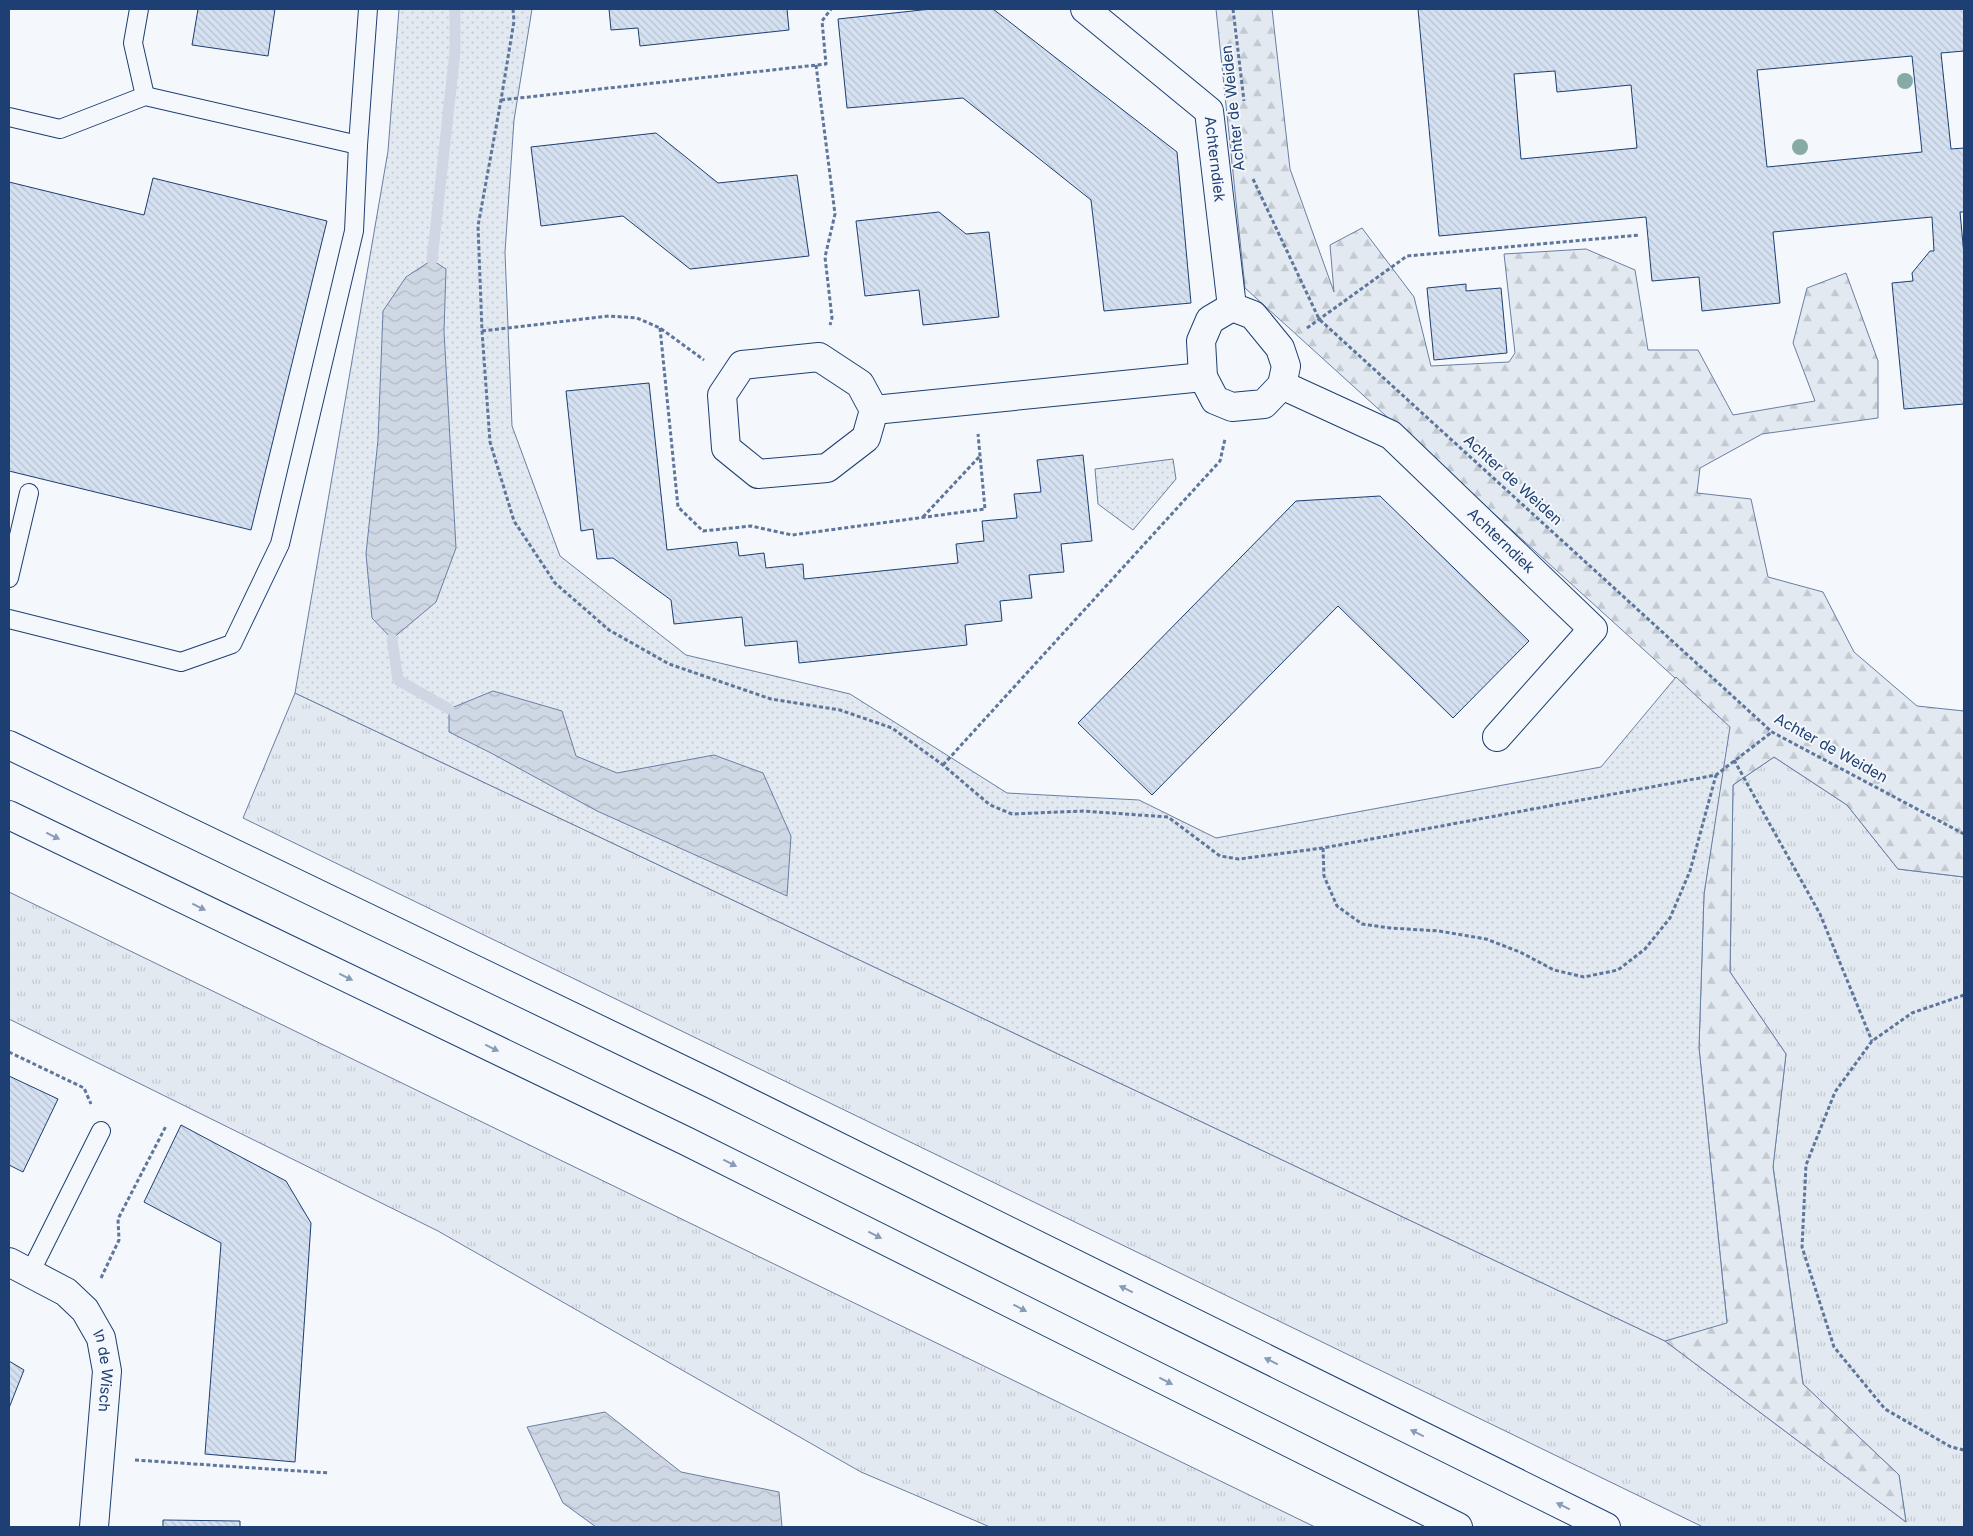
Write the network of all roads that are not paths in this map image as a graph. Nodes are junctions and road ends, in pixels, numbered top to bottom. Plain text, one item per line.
1 (139, 9) edge
2 (368, 9) edge
3 (1085, 9) edge
4 (145, 96) junction
5 (9, 117) edge
6 (358, 145) junction
7 (1232, 308) junction
8 (1203, 377) junction
9 (1282, 385) junction
10 (874, 410) junction
11 (29, 493) dead end
12 (9, 578) edge
13 (9, 620) edge
14 (1497, 737) dead end
15 (9, 745) edge
16 (9, 815) edge
17 (102, 1130) road end
18 (20, 1268) edge
19 (94, 1527) edge
20 (1458, 1527) edge
21 (1606, 1527) edge

1 - 4 lane
2 - 6 lane
3 - 7 main road, Achterndiek
4 - 5 lane
4 - 6 lane
6 - 13 lane
7 - 8 main road
7 - 9 main road
8 - 9 main road
8 - 10 main road
9 - 14 main road, Achterndiek
10 - 10 main road
11 - 12 lane
21 -> 15 main road
16 -> 20 main road
17 - 18 lane
18 - 19 main road, In de Wisch

